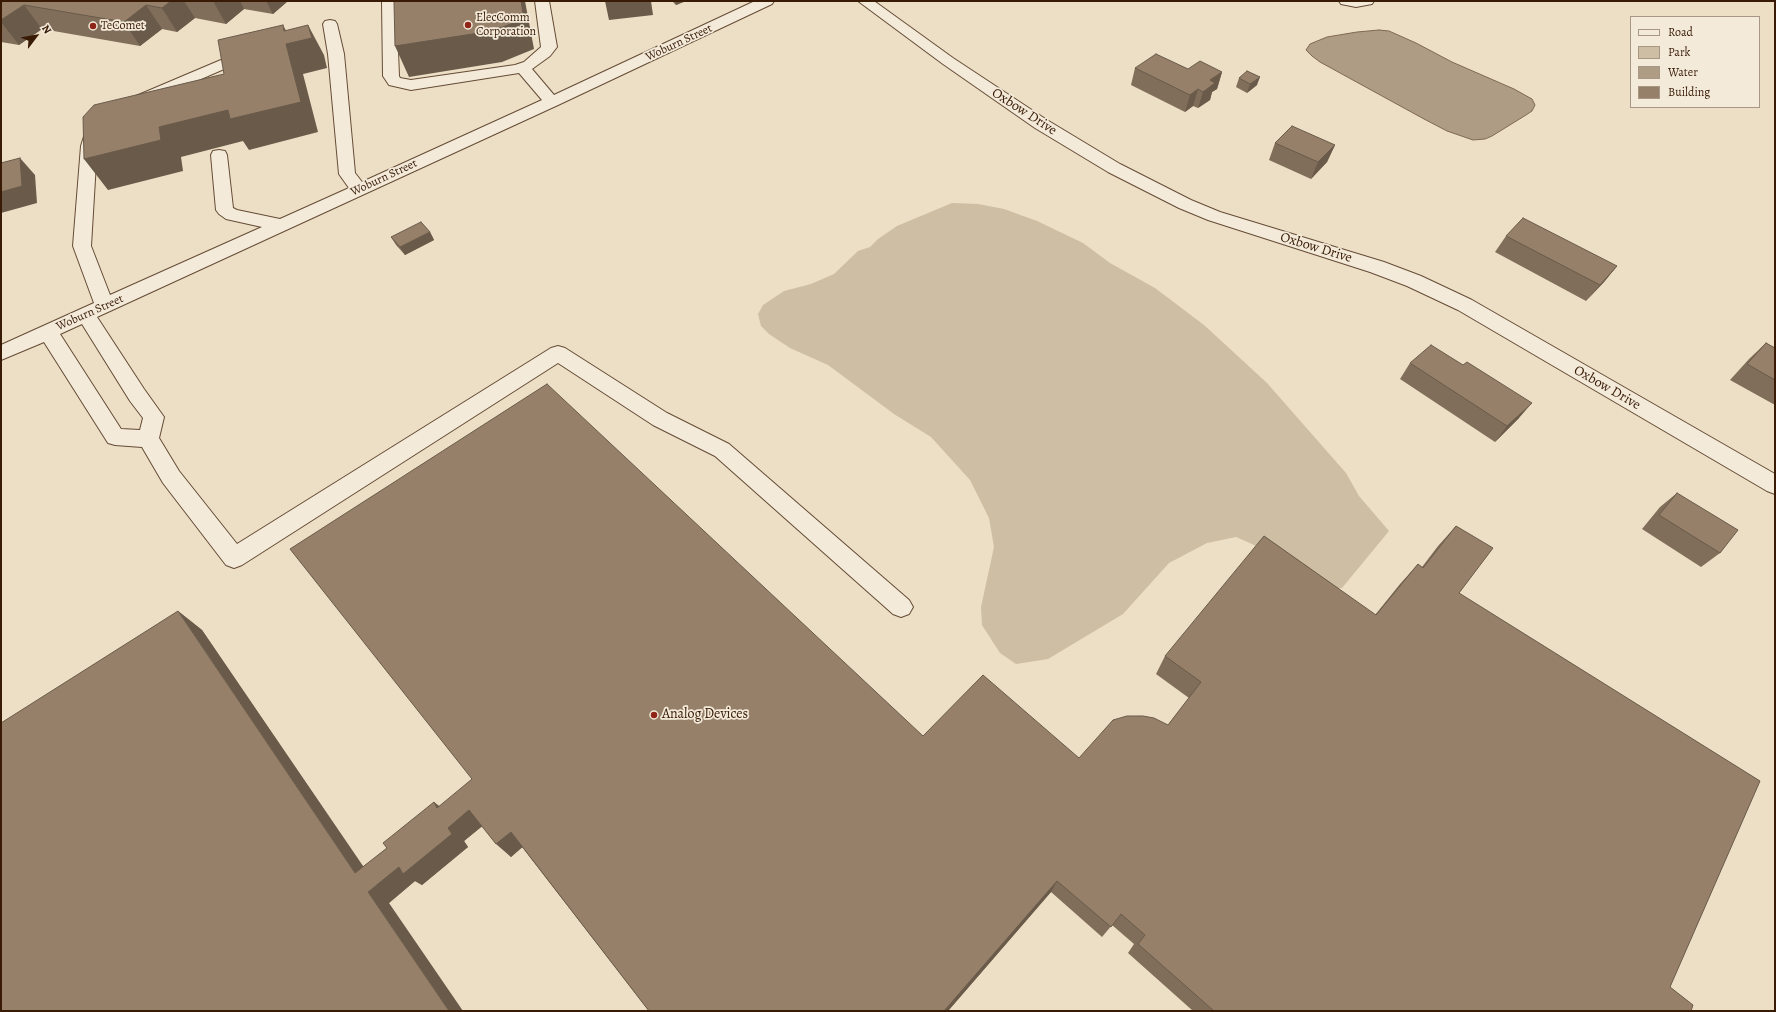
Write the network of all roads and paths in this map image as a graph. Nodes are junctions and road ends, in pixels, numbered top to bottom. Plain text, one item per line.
1 (389, 1) edge
2 (542, 1) edge
3 (767, 1) edge
4 (865, 1) edge
5 (1346, 1) edge
6 (1367, 1) edge
7 (330, 24) dead end
8 (260, 51) edge
9 (524, 68) junction
10 (552, 102) junction
11 (126, 106) edge
12 (102, 122) edge
13 (219, 155) dead end
14 (359, 189) junction
15 (281, 225) junction
16 (105, 306) junction
17 (85, 314) junction
18 (48, 332) junction
19 (1, 353) edge
20 (148, 439) junction
21 (1775, 485) edge
22 (901, 607) dead end

1 - 9 street
2 - 9 street
3 - 10 street, Woburn Street
4 - 21 street, Oxbow Drive
5 - 6 street
7 - 14 street
8 - 11 street
9 - 10 street
10 - 14 street, Woburn Street
12 - 16 street
13 - 15 street
14 - 15 street, Woburn Street
15 - 16 street, Woburn Street
16 - 17 street, Woburn Street
17 - 18 street, Woburn Street
17 - 20 street
18 - 19 street, Woburn Street
18 - 20 street
20 - 22 street

